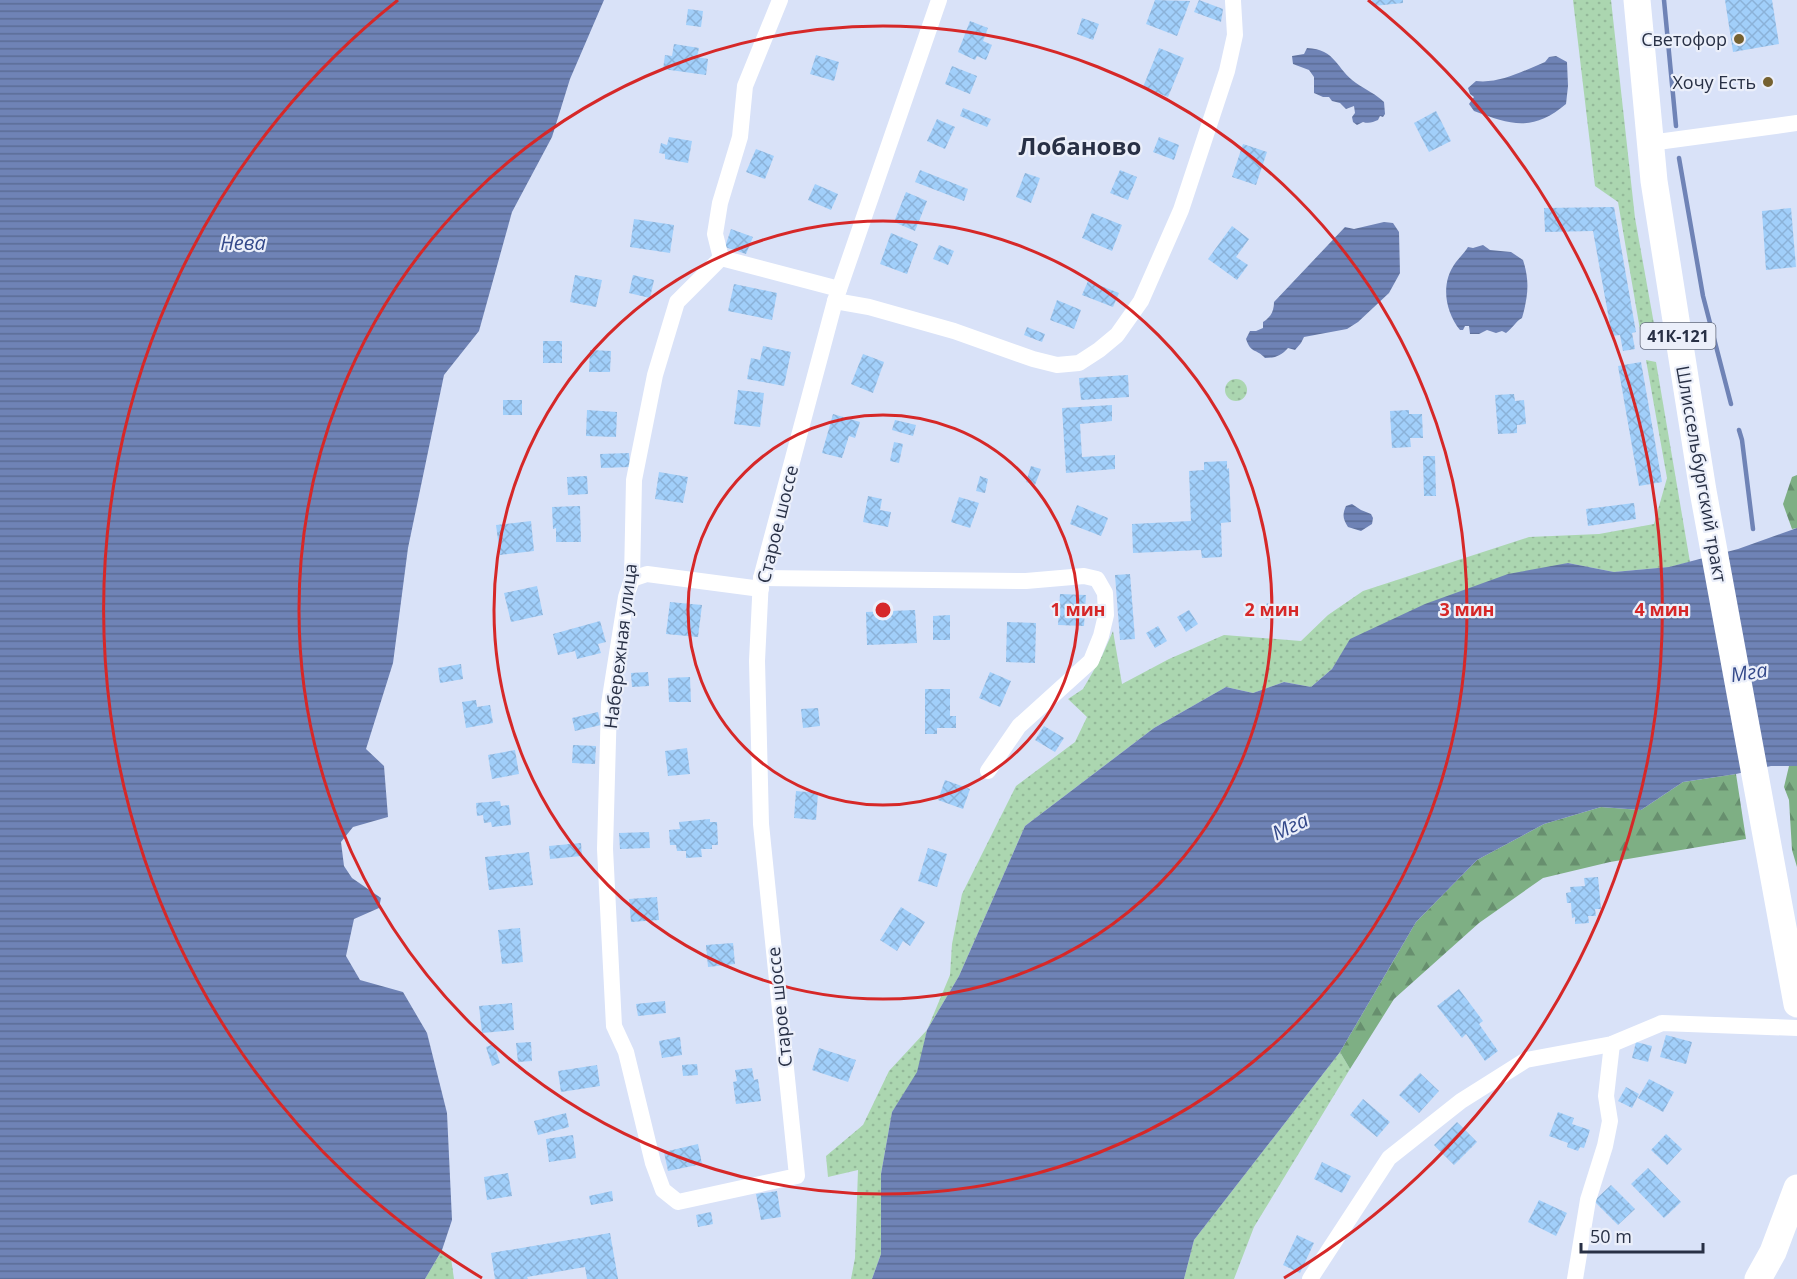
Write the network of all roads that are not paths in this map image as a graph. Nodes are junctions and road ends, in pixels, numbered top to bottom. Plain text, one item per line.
1 (780, 0) edge
2 (939, 0) edge
3 (1637, 0) edge
4 (1233, 1) edge
5 (1797, 123) edge
6 (1650, 143) junction
7 (721, 258) junction
8 (837, 295) junction
9 (632, 579) junction
10 (761, 583) junction
11 (988, 771) dead end
12 (1797, 1004) edge
13 (1797, 1028) edge
14 (1612, 1044) junction
15 (797, 1176) joint
16 (1797, 1188) edge
17 (1311, 1279) edge
18 (1575, 1279) edge
19 (1758, 1279) edge

1 - 7 street
2 - 8 street, Старое шоссе
3 - 6 main road, Шлиссельбургский тракт / 41К-121
4 - 8 street
5 - 6 street
6 - 12 main road, Шлиссельбургский тракт / 41К-121
7 - 8 street
7 - 9 street, Набережная улица
8 - 10 street, Старое шоссе
9 - 10 street
9 - 15 street, Набережная улица
10 - 11 street
10 - 15 street, Старое шоссе
13 - 14 street
14 - 17 street
14 - 18 street
16 - 19 main road

